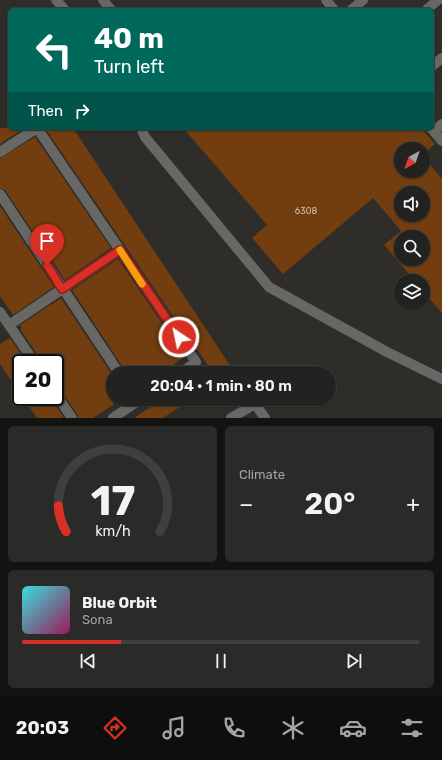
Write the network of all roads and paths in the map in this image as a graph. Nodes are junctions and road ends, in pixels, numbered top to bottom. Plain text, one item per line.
1 (56, 0) edge
2 (103, 0) edge
3 (326, 0) edge
4 (363, 0) edge
5 (438, 0) edge
6 (63, 8) edge
7 (109, 8) edge
8 (332, 8) edge
9 (353, 8) edge
10 (428, 8) edge
11 (442, 58) edge
12 (434, 64) edge
13 (34, 130) edge
14 (38, 130) edge
15 (143, 130) edge
16 (434, 130) edge
17 (442, 141) edge
18 (0, 152) edge
19 (0, 194) edge
20 (120, 250) junction
21 (62, 289) junction
22 (0, 312) edge
23 (9, 325) junction
24 (29, 354) edge
25 (114, 366) edge
26 (190, 366) edge
27 (442, 379) edge
28 (64, 406) edge
29 (130, 406) edge
30 (72, 418) edge
31 (113, 418) edge
32 (232, 418) edge
33 (265, 418) edge

1 - 6 street
2 - 7 street
3 - 8 street
4 - 9 street
5 - 10 street
11 - 12 street
13 - 18 street
14 - 20 street
15 - 27 street
16 - 17 street
19 - 21 street
20 - 21 street
20 - 26 street
21 - 23 street
21 - 25 street
22 - 23 street
23 - 24 street
28 - 30 street
29 - 31 street
32 - 33 street

